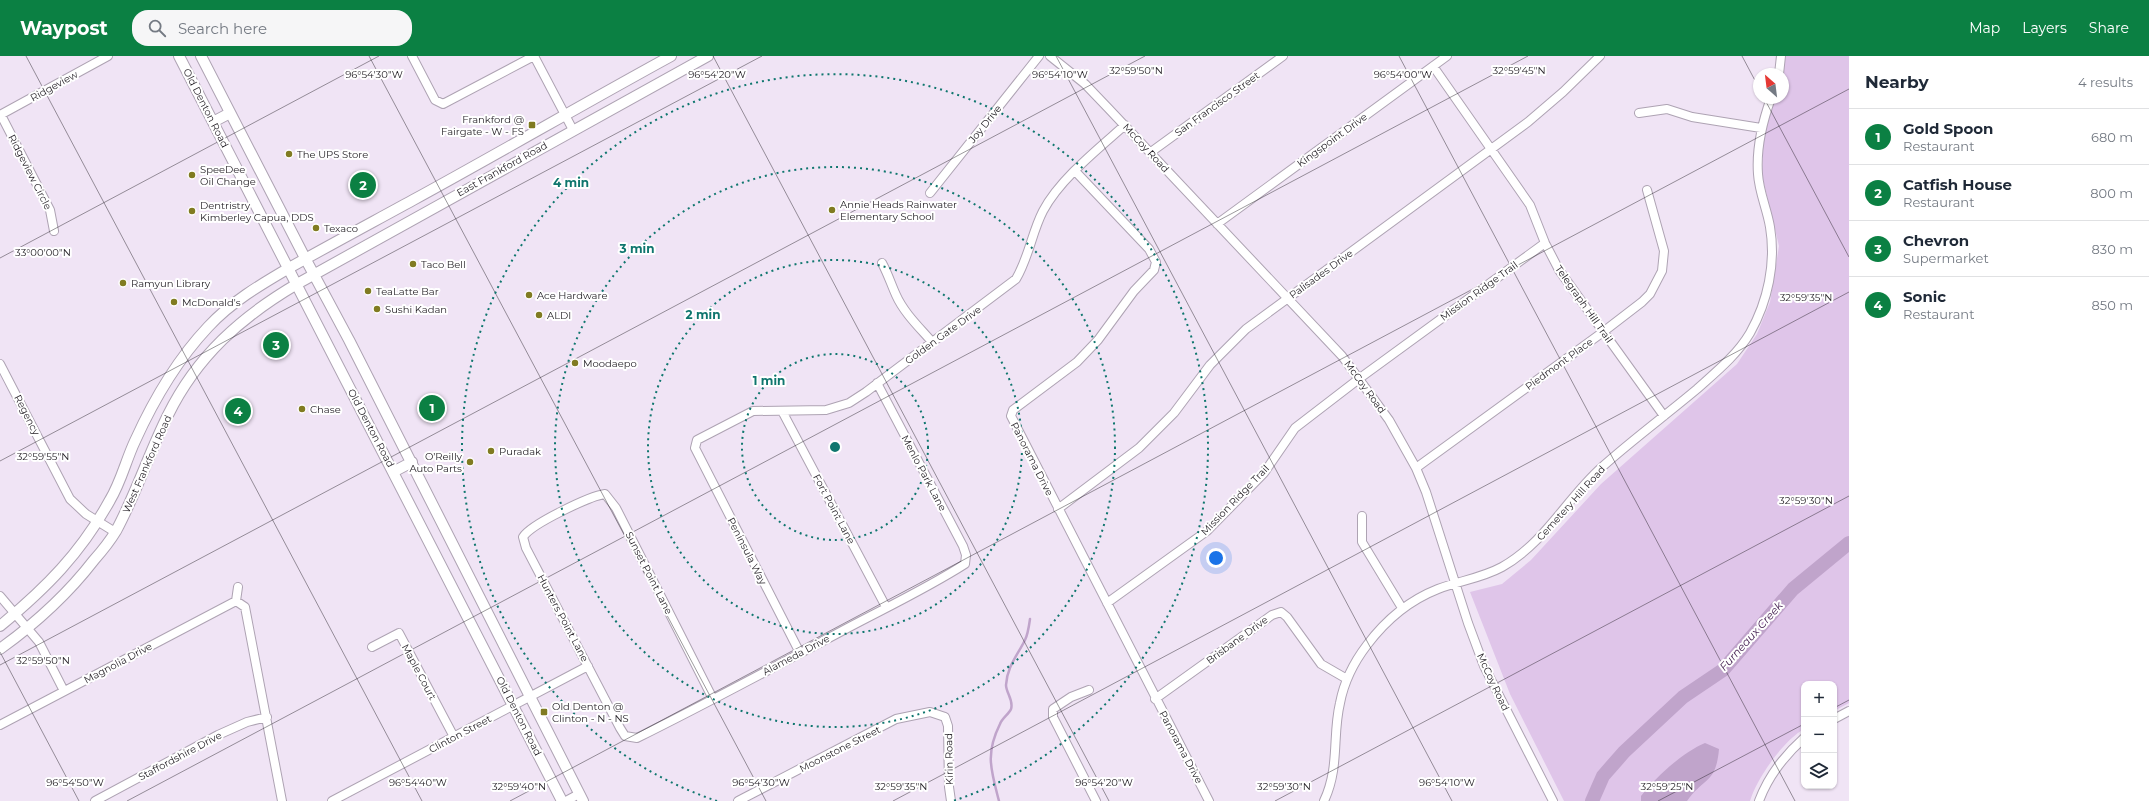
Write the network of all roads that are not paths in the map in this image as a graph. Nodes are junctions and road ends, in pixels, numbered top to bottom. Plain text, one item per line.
1 (108, 56) edge
2 (179, 56) edge
3 (201, 56) edge
4 (412, 56) edge
5 (534, 56) edge
6 (671, 56) edge
7 (708, 56) edge
8 (1039, 56) edge
9 (1050, 56) edge
10 (1283, 56) edge
11 (1447, 56) edge
12 (1600, 56) edge
13 (1782, 56) edge
14 (1433, 66) junction
15 (1780, 68) edge
16 (1769, 104) edge
17 (230, 113) junction
18 (1639, 113) dead end
19 (1, 115) edge
20 (565, 116) junction
21 (213, 122) junction
22 (1125, 125) junction
23 (1761, 128) junction
24 (573, 130) junction
25 (1491, 150) junction
26 (1151, 152) junction
27 (1075, 172) junction
28 (1647, 190) dead end
29 (930, 192) dead end
30 (413, 200) junction
31 (420, 215) junction
32 (1217, 224) junction
33 (54, 231) dead end
34 (1545, 243) junction
35 (305, 258) junction
36 (882, 263) dead end
37 (289, 268) junction
38 (315, 275) junction
39 (297, 284) junction
40 (1288, 299) junction
41 (1603, 332) junction
42 (932, 342) junction
43 (0, 364) edge
44 (1360, 378) junction
45 (877, 383) junction
46 (782, 411) junction
47 (1664, 416) junction
48 (694, 448) joint
49 (412, 462) junction
50 (1416, 468) junction
51 (393, 472) junction
52 (1058, 509) junction
53 (559, 513) joint
54 (1362, 516) dead end
55 (98, 521) junction
56 (115, 532) junction
57 (965, 564) joint
58 (1456, 584) junction
59 (238, 587) dead end
60 (0, 596) edge
61 (236, 601) junction
62 (1107, 603) junction
63 (886, 607) junction
64 (1402, 608) junction
65 (15, 613) junction
66 (0, 626) edge
67 (28, 628) junction
68 (372, 647) dead end
69 (0, 649) edge
70 (800, 653) junction
71 (588, 666) junction
72 (1347, 679) junction
73 (1089, 690) dead end
74 (64, 691) junction
75 (530, 697) junction
76 (713, 699) junction
77 (1156, 699) junction
78 (514, 706) junction
79 (1849, 711) edge
80 (267, 717) junction
81 (944, 717) joint
82 (1837, 717) edge
83 (0, 725) edge
84 (625, 736) joint
85 (454, 737) junction
86 (1801, 741) edge
87 (581, 798) edge
88 (95, 801) edge
89 (282, 801) edge
90 (332, 801) edge
91 (562, 801) edge
92 (566, 801) edge
93 (738, 801) edge
94 (951, 801) edge
95 (1096, 801) edge
96 (1209, 801) edge
97 (1324, 801) edge
98 (1553, 801) edge
99 (1759, 801) edge

1 - 19 street, Ridgeview
2 - 21 main road, Old Denton Road
3 - 17 main road, Old Denton Road
4 - 5 street
5 - 20 street
6 - 20 main road, East Frankford Road
7 - 24 main road, East Frankford Road
8 - 29 street, Joy Drive
9 - 22 street, McCoy Road
10 - 26 street, San Francisco Street
11 - 14 street, Kingspoint Drive
12 - 25 street, Palisades Drive
13 - 15 street
14 - 25 street, Telegraph Hill Trail
14 - 32 street, Kingspoint Drive
16 - 23 street, Cemetery Hill Road
17 - 21 main road
17 - 35 main road, Old Denton Road
18 - 23 street
19 - 33 street, Ridgeview Circle
20 - 24 street
20 - 30 main road, East Frankford Road
21 - 37 main road, Old Denton Road
22 - 26 street, McCoy Road
22 - 27 street, Golden Gate Drive
23 - 47 street, Cemetery Hill Road
24 - 31 main road, East Frankford Road
25 - 34 street, Telegraph Hill Trail
25 - 40 street, Palisades Drive
26 - 32 street, McCoy Road
27 - 42 street, Golden Gate Drive
27 - 52 street, Panorama Drive
28 - 41 street, Piedmont Place
30 - 31 main road
30 - 35 main road, East Frankford Road
31 - 38 main road, East Frankford Road
32 - 40 street, McCoy Road
34 - 41 street, Telegraph Hill Trail
34 - 44 street, Mission Ridge Trail
35 - 37 main road, East Frankford Road
35 - 38 main road, Old Denton Road
36 - 42 street
37 - 39 main road, Old Denton Road
37 - 55 main road, West Frankford Road
38 - 39 main road, East Frankford Road
38 - 49 main road, Old Denton Road
39 - 51 main road, Old Denton Road
39 - 56 main road, West Frankford Road
40 - 44 street, McCoy Road
40 - 52 street, Palisades Drive
41 - 47 street, Telegraph Hill Trail
41 - 50 street, Piedmont Place
42 - 45 street, Golden Gate Drive
43 - 55 street, Regency
44 - 50 street, McCoy Road
44 - 62 street, Mission Ridge Trail
45 - 46 street, Golden Gate Drive
45 - 57 street, Menlo Park Lane
46 - 48 street, Golden Gate Drive
46 - 63 street, Fort Point Lane
47 - 58 street, Cemetery Hill Road
48 - 70 street, Peninsula Way
49 - 51 main road
49 - 75 main road, Old Denton Road
50 - 58 street, McCoy Road
51 - 78 main road, Old Denton Road
52 - 62 street, Panorama Drive
53 - 71 street, Hunters Point Lane
53 - 76 street, Sunset Point Lane
54 - 64 street
55 - 56 street, Regency
55 - 65 main road, West Frankford Road
56 - 67 main road, West Frankford Road
57 - 63 street, Alameda Drive
58 - 64 street, Cemetery Hill Road
58 - 98 street, McCoy Road
59 - 61 street
60 - 65 street
61 - 74 street, Magnolia Drive
61 - 80 street
62 - 77 street, Panorama Drive
63 - 70 street, Alameda Drive
64 - 72 street, Cemetery Hill Road
65 - 66 main road, West Frankford Road
65 - 67 street
67 - 69 main road, West Frankford Road
67 - 74 street
68 - 85 street, Maple Court
70 - 76 street, Alameda Drive
71 - 75 street, Clinton Street
71 - 84 street, Hunters Point Lane
72 - 77 street, Brisbane Drive
72 - 97 street, Cemetery Hill Road
73 - 95 street
74 - 83 street, Magnolia Drive
75 - 78 street, Clinton Street
75 - 87 main road, Old Denton Road
76 - 84 street, Alameda Drive
77 - 96 street, Panorama Drive
78 - 85 street, Clinton Street
78 - 91 main road, Old Denton Road
79 - 82 street
80 - 88 street, Staffordshire Drive
80 - 89 street
81 - 93 street, Moonstone Street
81 - 94 street, Kirin Road
85 - 90 street, Clinton Street
86 - 99 street
87 - 92 street

